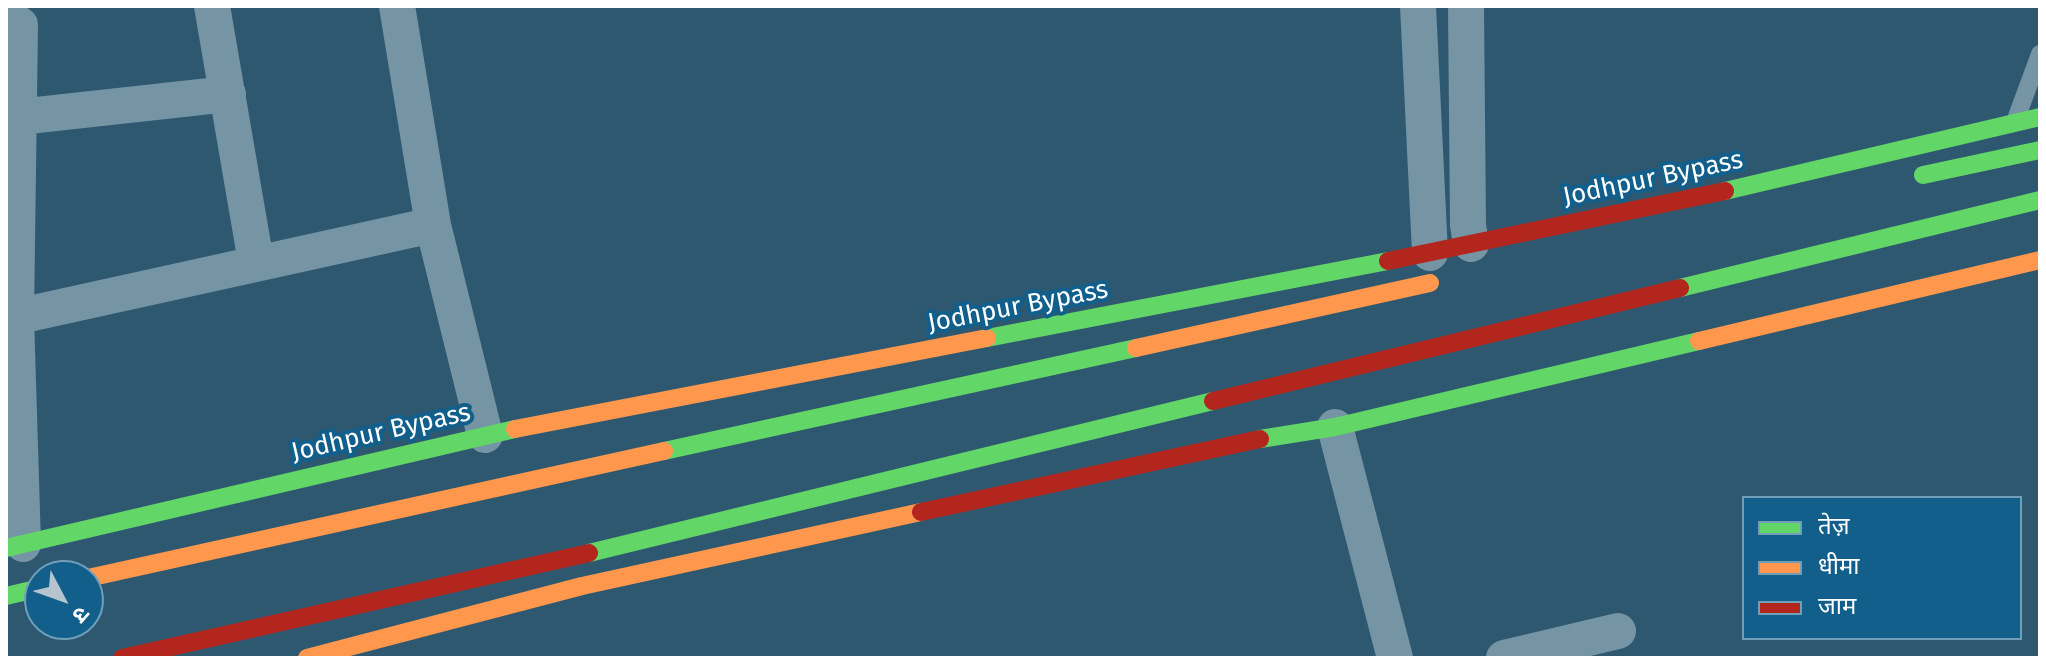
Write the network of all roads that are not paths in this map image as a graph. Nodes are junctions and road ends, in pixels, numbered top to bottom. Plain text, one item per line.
1 (212, 6) edge
2 (397, 6) edge
3 (1418, 6) edge
4 (1466, 6) edge
5 (6, 15) edge
6 (2040, 54) edge
7 (228, 94) junction
8 (19, 117) junction
9 (2040, 117) edge
10 (2014, 123) junction
11 (2040, 150) edge
12 (12, 154) edge
13 (1900, 180) dead end
14 (2040, 200) edge
15 (433, 225) junction
16 (1471, 244) junction
17 (2040, 260) edge
18 (256, 262) junction
19 (1439, 266) junction
20 (11, 318) edge
21 (1335, 427) junction
22 (485, 435) junction
23 (14, 546) edge
24 (104, 574) edge
25 (122, 658) edge
26 (307, 658) edge
27 (1395, 658) edge
28 (1504, 658) edge
29 (1607, 658) edge

1 - 7 street
2 - 15 street
3 - 19 street
4 - 16 street
5 - 8 street
6 - 10 lane
7 - 8 street
7 - 18 street
8 - 12 street
9 - 10 highway, Jodhpur Bypass
10 - 16 highway, Jodhpur Bypass
11 - 13 highway
12 - 20 street
14 - 25 highway
15 - 18 street
15 - 22 street
16 - 19 highway, Jodhpur Bypass
17 - 21 highway
18 - 20 street
19 - 22 highway, Jodhpur Bypass
19 - 24 highway
20 - 23 street
21 - 26 highway
21 - 27 street
22 - 23 highway, Jodhpur Bypass
28 - 29 street

